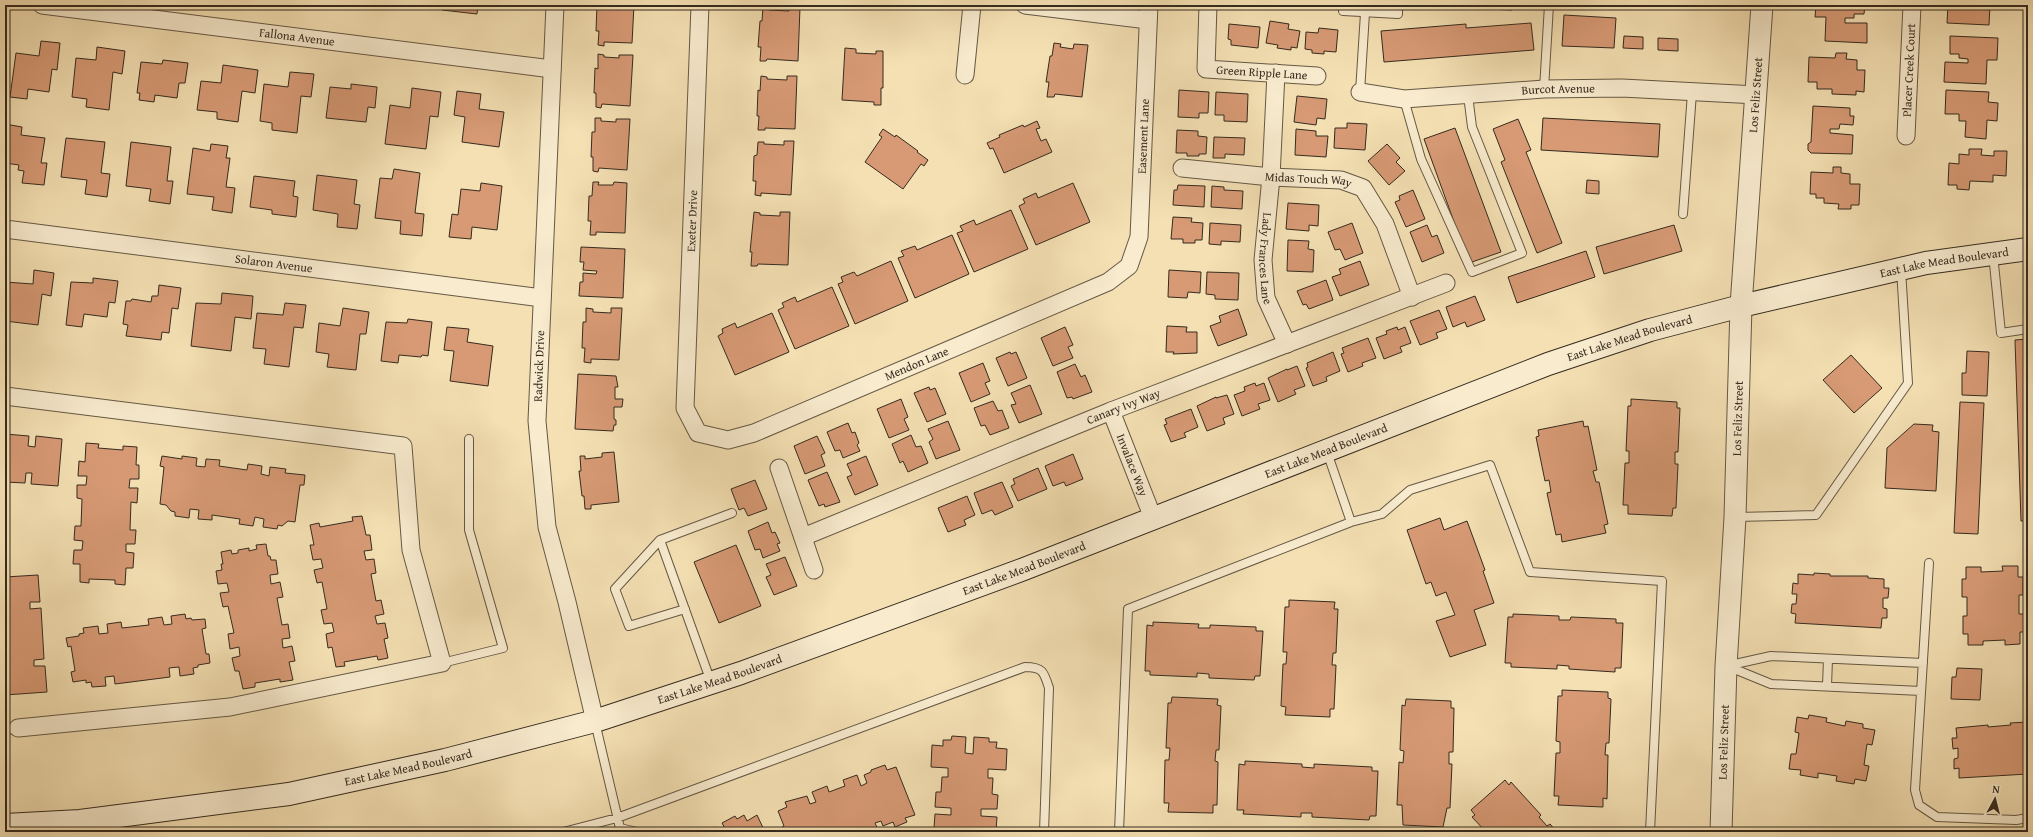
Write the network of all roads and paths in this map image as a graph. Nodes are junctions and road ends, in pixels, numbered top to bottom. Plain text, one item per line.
1 (42, 5) edge
2 (555, 5) edge
3 (700, 5) edge
4 (972, 5) edge
5 (1025, 5) edge
6 (1208, 5) edge
7 (1343, 5) edge
8 (1398, 5) edge
9 (1548, 5) edge
10 (1580, 5) edge
11 (1588, 5) edge
12 (1762, 5) edge
13 (1912, 5) edge
14 (1148, 13) edge
15 (1365, 13) junction
16 (552, 69) junction
17 (1276, 73) junction
18 (965, 74) dead end
19 (1317, 76) dead end
20 (1544, 89) junction
21 (1360, 92) joint
22 (1692, 93) junction
23 (1468, 95) junction
24 (1757, 95) junction
25 (1404, 99) junction
26 (1906, 136) dead end
27 (1182, 168) dead end
28 (1271, 177) junction
29 (1684, 214) dead end
30 (5, 229) edge
31 (2028, 249) edge
32 (1993, 254) junction
33 (1129, 266) joint
34 (1901, 269) junction
35 (1446, 283) dead end
36 (1412, 297) junction
37 (542, 298) junction
38 (1741, 306) junction
39 (2028, 329) edge
40 (1287, 344) junction
41 (5, 396) edge
42 (1111, 411) junction
43 (698, 433) joint
44 (469, 439) dead end
45 (1326, 451) junction
46 (779, 468) dead end
47 (732, 513) dead end
48 (1735, 517) junction
49 (1153, 518) junction
50 (1351, 522) junction
51 (803, 537) junction
52 (660, 540) junction
53 (1929, 563) dead end
54 (814, 570) dead end
55 (685, 610) junction
56 (1828, 658) junction
57 (442, 662) junction
58 (1922, 663) junction
59 (1726, 666) junction
60 (712, 682) junction
61 (1826, 686) junction
62 (1921, 691) junction
63 (595, 721) junction
64 (12, 729) edge
65 (617, 818) junction
66 (2028, 818) edge
67 (5, 825) edge
68 (620, 830) edge
69 (563, 832) edge
70 (637, 832) edge
71 (1044, 832) edge
72 (1119, 832) edge
73 (1650, 832) edge
74 (1721, 832) edge

1 - 16 street, Fallona Avenue
2 - 16 street, Radwick Drive
3 - 43 street, Exeter Drive
4 - 18 street
5 - 14 street
6 - 17 street, Green Ripple Lane
7 - 15 lane
8 - 15 lane
9 - 20 lane
10 - 11 lane
12 - 24 street, Los Feliz Street
13 - 26 street, Placer Creek Court
14 - 33 street, Easement Lane
15 - 21 lane
16 - 37 street, Radwick Drive
17 - 19 street, Green Ripple Lane
17 - 28 street, Lady Frances Lane
20 - 22 street, Burcot Avenue
20 - 23 street, Burcot Avenue
21 - 25 street, Burcot Avenue
22 - 24 street, Burcot Avenue
22 - 29 lane
23 - 25 street, Burcot Avenue
23 - 25 lane
24 - 38 street, Los Feliz Street
27 - 28 street, Midas Touch Way
28 - 36 street, Midas Touch Way
28 - 40 street, Lady Frances Lane
30 - 37 street, Solaron Avenue
31 - 32 main road, East Lake Mead Boulevard
32 - 34 main road, East Lake Mead Boulevard
32 - 39 lane
33 - 43 street, Mendon Lane
34 - 38 main road, East Lake Mead Boulevard
34 - 48 lane
35 - 36 street, Canary Ivy Way
36 - 40 street, Canary Ivy Way
37 - 63 street, Radwick Drive
38 - 45 main road, East Lake Mead Boulevard
38 - 48 street, Los Feliz Street
40 - 42 street, Canary Ivy Way
41 - 57 street
42 - 49 street, Invalace Way
42 - 51 street, Canary Ivy Way
44 - 57 lane
45 - 49 main road, East Lake Mead Boulevard
45 - 50 lane
46 - 51 street
47 - 52 lane
48 - 59 street, Los Feliz Street
49 - 60 main road, East Lake Mead Boulevard
50 - 72 lane
50 - 73 lane
51 - 54 street
52 - 55 lane
52 - 55 lane
53 - 58 lane
55 - 60 lane
56 - 58 lane
56 - 59 lane
56 - 61 lane
57 - 64 street
58 - 62 lane
59 - 61 lane
59 - 74 street, Los Feliz Street
60 - 63 main road, East Lake Mead Boulevard
61 - 62 lane
62 - 66 lane
63 - 65 lane
63 - 67 main road, East Lake Mead Boulevard
65 - 68 lane
65 - 69 lane
65 - 71 lane
68 - 70 lane

